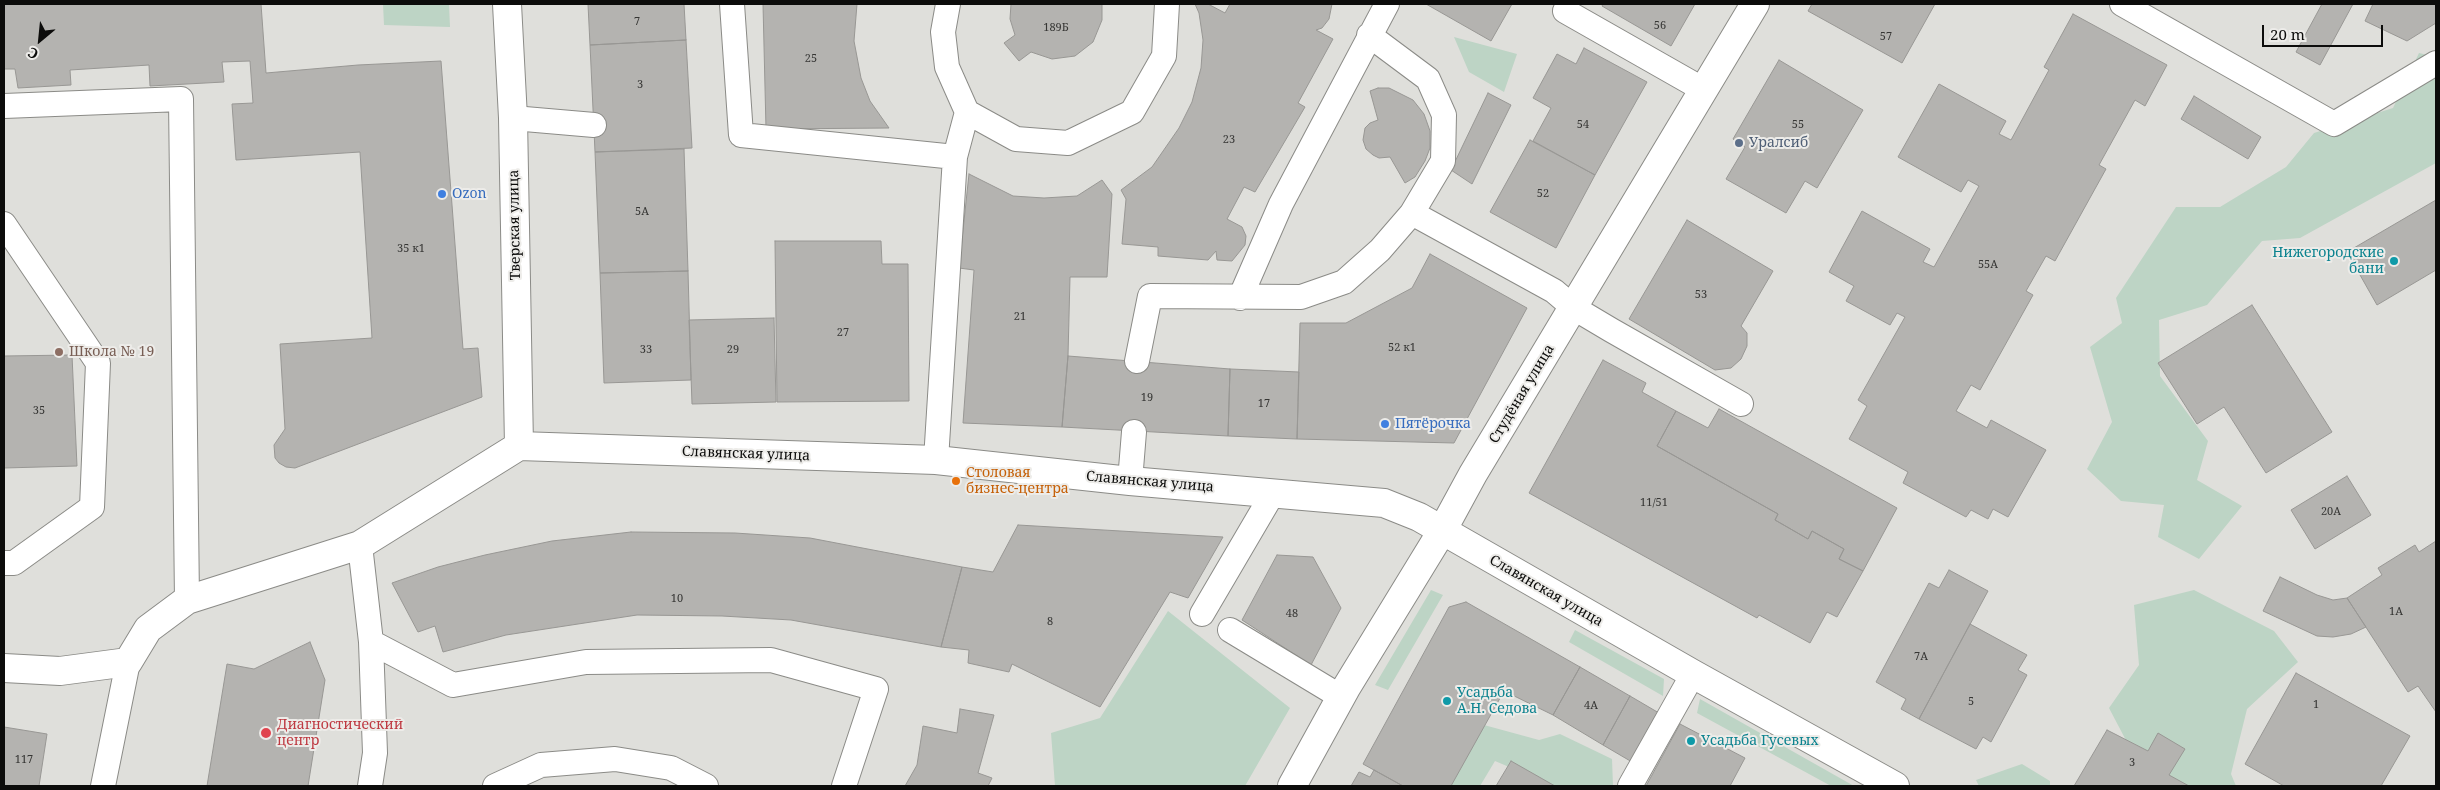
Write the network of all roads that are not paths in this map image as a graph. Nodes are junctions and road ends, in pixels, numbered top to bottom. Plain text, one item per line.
1 (507, 4) edge
2 (732, 4) edge
3 (948, 4) edge
4 (1167, 4) edge
5 (1387, 4) edge
6 (1755, 4) edge
7 (2122, 4) edge
8 (1565, 11) dead end
9 (1369, 35) junction
10 (2436, 63) edge
11 (1704, 90) junction
12 (4, 106) edge
13 (967, 112) junction
14 (513, 118) junction
15 (594, 125) dead end
16 (954, 158) junction
17 (1412, 213) junction
18 (4, 224) edge
19 (1240, 298) junction
20 (1574, 308) junction
21 (1137, 361) dead end
22 (1741, 404) dead end
23 (1134, 432) dead end
24 (519, 446) junction
25 (936, 460) junction
26 (1130, 481) junction
27 (1273, 493) junction
28 (1442, 531) junction
29 (360, 545) junction
30 (4, 563) edge
31 (187, 600) junction
32 (1202, 614) dead end
33 (1230, 630) dead end
34 (371, 642) junction
35 (128, 662) junction
36 (4, 668) edge
37 (1692, 674) junction
38 (1341, 697) junction
39 (103, 786) edge
40 (370, 786) edge
41 (496, 786) edge
42 (706, 786) edge
43 (844, 786) edge
44 (1292, 786) edge
45 (1630, 786) edge
46 (1895, 786) edge

1 - 14 street, Тверская улица
2 - 16 lane
3 - 13 lane
4 - 13 lane
5 - 9 lane
6 - 11 street, Студёная улица
7 - 10 lane
8 - 11 lane
9 - 17 lane
9 - 19 lane
11 - 20 street, Студёная улица
12 - 31 lane
13 - 16 lane
14 - 15 lane
14 - 24 street, Тверская улица
16 - 25 lane
17 - 19 lane
17 - 20 lane
18 - 30 lane
19 - 21 lane
20 - 22 lane
20 - 28 street, Студёная улица
23 - 26 lane
24 - 25 street, Славянская улица
24 - 29 street
25 - 26 street, Славянская улица
26 - 27 street, Славянская улица
27 - 28 street, Славянская улица
27 - 32 lane
28 - 37 street, Славянская улица
28 - 38 street, Студёная улица
29 - 31 street
29 - 34 lane
31 - 35 street
33 - 38 lane
34 - 40 lane
34 - 43 lane
35 - 36 street
35 - 39 lane
37 - 45 lane
37 - 46 street, Славянская улица
38 - 44 street, Студёная улица
41 - 42 lane

